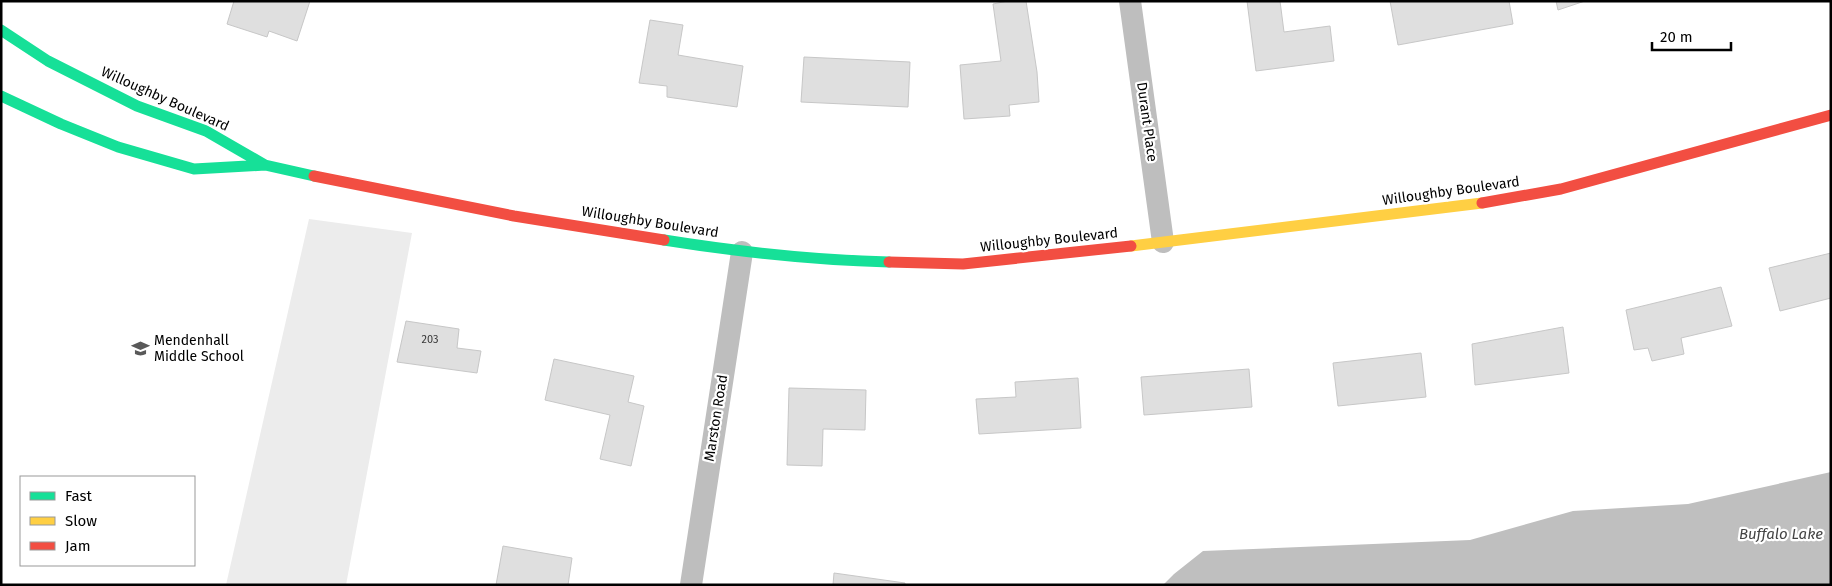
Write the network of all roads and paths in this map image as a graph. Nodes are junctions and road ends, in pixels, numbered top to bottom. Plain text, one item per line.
1 (1130, 1) edge
2 (1, 30) edge
3 (1, 96) edge
4 (1831, 115) edge
5 (265, 165) junction
6 (1163, 242) junction
7 (742, 252) junction
8 (691, 585) edge

1 - 6 street, Durant Place
2 - 5 street, Willoughby Boulevard
3 - 5 street, Willoughby Boulevard
4 - 6 street, Willoughby Boulevard
5 - 7 street, Willoughby Boulevard
6 - 7 street, Willoughby Boulevard
7 - 8 street, Marston Road

